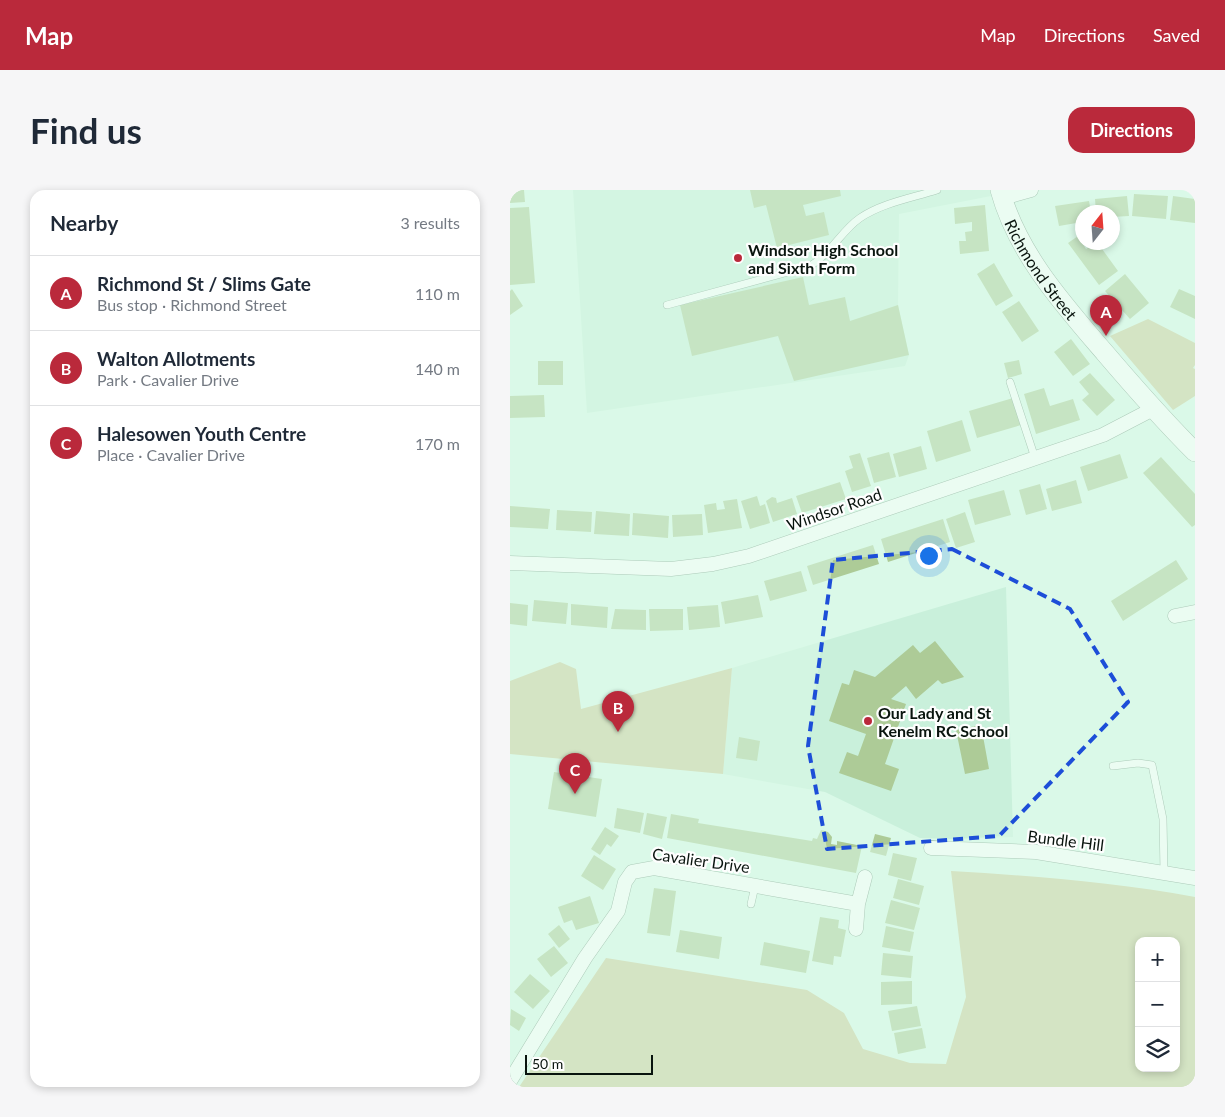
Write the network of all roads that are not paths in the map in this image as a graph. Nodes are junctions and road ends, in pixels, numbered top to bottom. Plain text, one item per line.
1 (937, 190) edge
2 (1032, 190) edge
3 (1002, 194) edge
4 (667, 305) dead end
5 (1010, 382) dead end
6 (1153, 409) junction
7 (1195, 452) edge
8 (1035, 458) junction
9 (510, 563) edge
10 (1195, 612) edge
11 (1175, 616) dead end
12 (1113, 766) dead end
13 (931, 848) dead end
14 (1164, 872) junction
15 (865, 877) dead end
16 (1195, 878) edge
17 (754, 886) junction
18 (751, 904) dead end
19 (858, 904) junction
20 (856, 929) dead end
21 (510, 1082) edge

1 - 4 lane
2 - 3 street
3 - 6 street, Richmond Street
5 - 8 lane
6 - 7 street, Richmond Street
6 - 8 street, Windsor Road
8 - 9 street, Windsor Road
10 - 11 street
12 - 14 lane
13 - 14 street, Bundle Hill
14 - 16 street, Bundle Hill
15 - 19 street
17 - 18 lane
17 - 19 street, Cavalier Drive
17 - 21 street, Cavalier Drive
19 - 20 street

